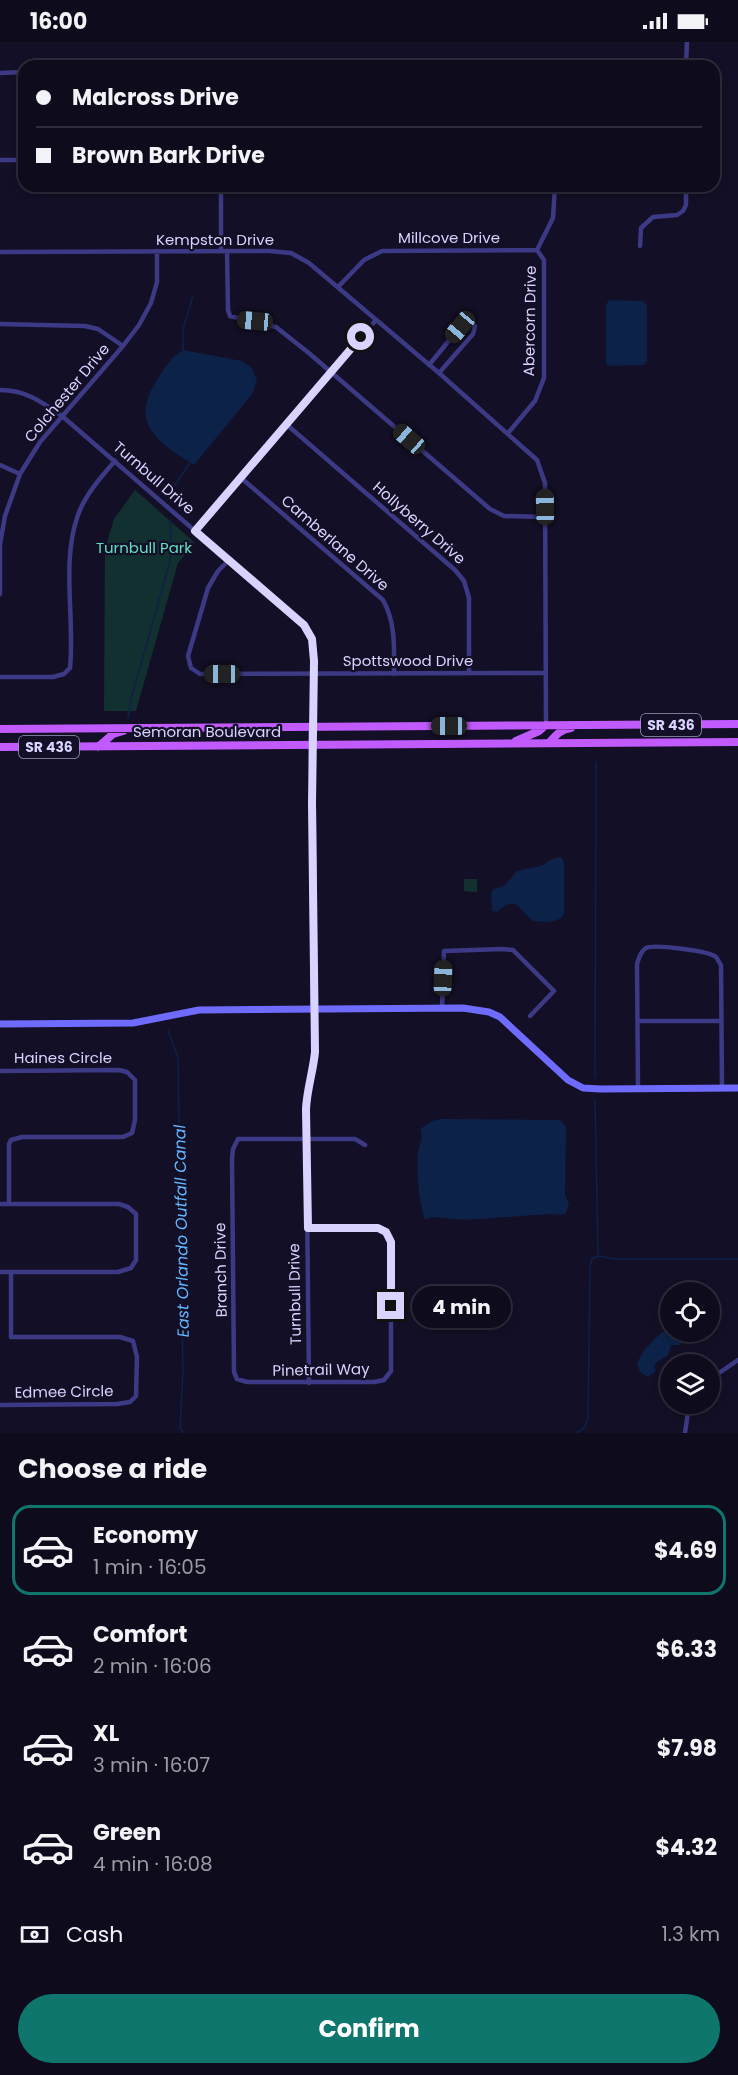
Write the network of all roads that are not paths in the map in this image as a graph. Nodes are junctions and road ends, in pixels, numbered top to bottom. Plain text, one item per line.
1 (687, 42) edge
2 (686, 60) edge
3 (18, 72) edge
4 (0, 73) edge
5 (0, 160) edge
6 (18, 160) edge
7 (220, 192) edge
8 (555, 192) edge
9 (686, 192) edge
10 (640, 246) dead end
11 (537, 250) junction
12 (221, 251) junction
13 (227, 251) junction
14 (0, 252) edge
15 (157, 252) junction
16 (338, 287) junction
17 (376, 320) junction
18 (0, 324) edge
19 (123, 346) junction
20 (429, 365) junction
21 (331, 372) junction
22 (440, 373) junction
23 (0, 390) edge
24 (62, 416) junction
25 (286, 424) junction
26 (508, 433) junction
27 (115, 461) junction
28 (0, 465) edge
29 (20, 474) junction
30 (240, 477) junction
31 (545, 517) junction
32 (195, 531) junction
33 (229, 560) junction
34 (0, 592) edge
35 (469, 673) junction
36 (545, 673) junction
37 (314, 674) junction
38 (394, 674) junction
39 (0, 677) edge
40 (738, 724) edge
41 (546, 725) junction
42 (584, 725) junction
43 (312, 727) junction
44 (130, 728) junction
45 (0, 729) edge
46 (738, 742) edge
47 (509, 743) junction
48 (549, 743) junction
49 (313, 745) junction
50 (0, 747) edge
51 (98, 747) junction
52 (441, 1008) junction
53 (314, 1009) junction
54 (530, 1016) dead end
55 (639, 1021) junction
56 (720, 1021) junction
57 (0, 1024) edge
58 (0, 1071) edge
59 (638, 1088) junction
60 (722, 1088) junction
61 (738, 1088) edge
62 (307, 1138) junction
63 (365, 1145) dead end
64 (0, 1204) edge
65 (9, 1204) junction
66 (308, 1228) junction
67 (0, 1272) edge
68 (12, 1272) junction
69 (738, 1360) edge
70 (720, 1372) edge
71 (248, 1382) joint
72 (309, 1383) junction
73 (0, 1405) edge
74 (688, 1414) edge
75 (685, 1433) edge

1 - 2 street
3 - 4 street
5 - 6 street
7 - 12 street
8 - 11 street, Abercorn Drive
9 - 10 street
11 - 16 street, Millcove Drive
11 - 26 street, Abercorn Drive
12 - 13 street, Kempston Drive
12 - 15 street, Kempston Drive
13 - 16 street, Kempston Drive
13 - 21 street
14 - 15 street, Kempston Drive
15 - 19 street, Colchester Drive
16 - 17 street, Kempston Drive
17 - 20 street, Kempston Drive
17 - 21 street
18 - 19 street
19 - 24 street, Colchester Drive
20 - 22 street, Kempston Drive
20 - 22 street
21 - 25 street
21 - 31 street
22 - 26 street, Kempston Drive
23 - 24 street, Turnbull Drive
24 - 27 street, Turnbull Drive
24 - 29 street, Colchester Drive
25 - 30 street
25 - 35 street, Hollyberry Drive
26 - 31 street
27 - 32 street, Turnbull Drive
27 - 39 street
28 - 29 street
29 - 34 street, Colchester Drive
30 - 32 street
30 - 38 street, Camberlane Drive
31 - 36 street
32 - 33 street, Turnbull Drive
33 - 37 street, Turnbull Drive
33 - 37 street, Spottswood Drive
35 - 36 street, Spottswood Drive
35 - 38 street, Spottswood Drive
36 - 41 street
37 - 38 street, Spottswood Drive
37 - 43 street, Turnbull Drive
40 - 42 main road, Semoran Boulevard / SR 436
41 - 42 main road, Semoran Boulevard / SR 436
41 - 43 main road, Semoran Boulevard / SR 436
41 - 47 main road
42 - 48 main road
43 - 44 main road, Semoran Boulevard / SR 436
43 - 49 street, Turnbull Drive
44 - 45 main road, Semoran Boulevard / SR 436
44 - 51 main road
46 - 48 main road, Semoran Boulevard / SR 436
47 - 48 main road, Semoran Boulevard / SR 436
47 - 49 main road, Semoran Boulevard / SR 436
49 - 51 main road, Semoran Boulevard / SR 436
49 - 53 street, Turnbull Drive
50 - 51 main road, Semoran Boulevard / SR 436
52 - 53 street
52 - 54 street
52 - 59 street
53 - 57 street
53 - 62 street, Turnbull Drive
55 - 56 street
55 - 56 street
55 - 59 street
56 - 60 street
58 - 65 street, Haines Circle
59 - 60 street
60 - 61 street
62 - 63 street
62 - 66 street, Turnbull Drive
62 - 71 street, Branch Drive
64 - 65 street
65 - 68 street
66 - 72 street, Turnbull Drive
66 - 72 street, Pinetrail Way
67 - 68 street
68 - 73 street, Edmee Circle
69 - 70 street
71 - 72 street, Pinetrail Way
74 - 75 street

